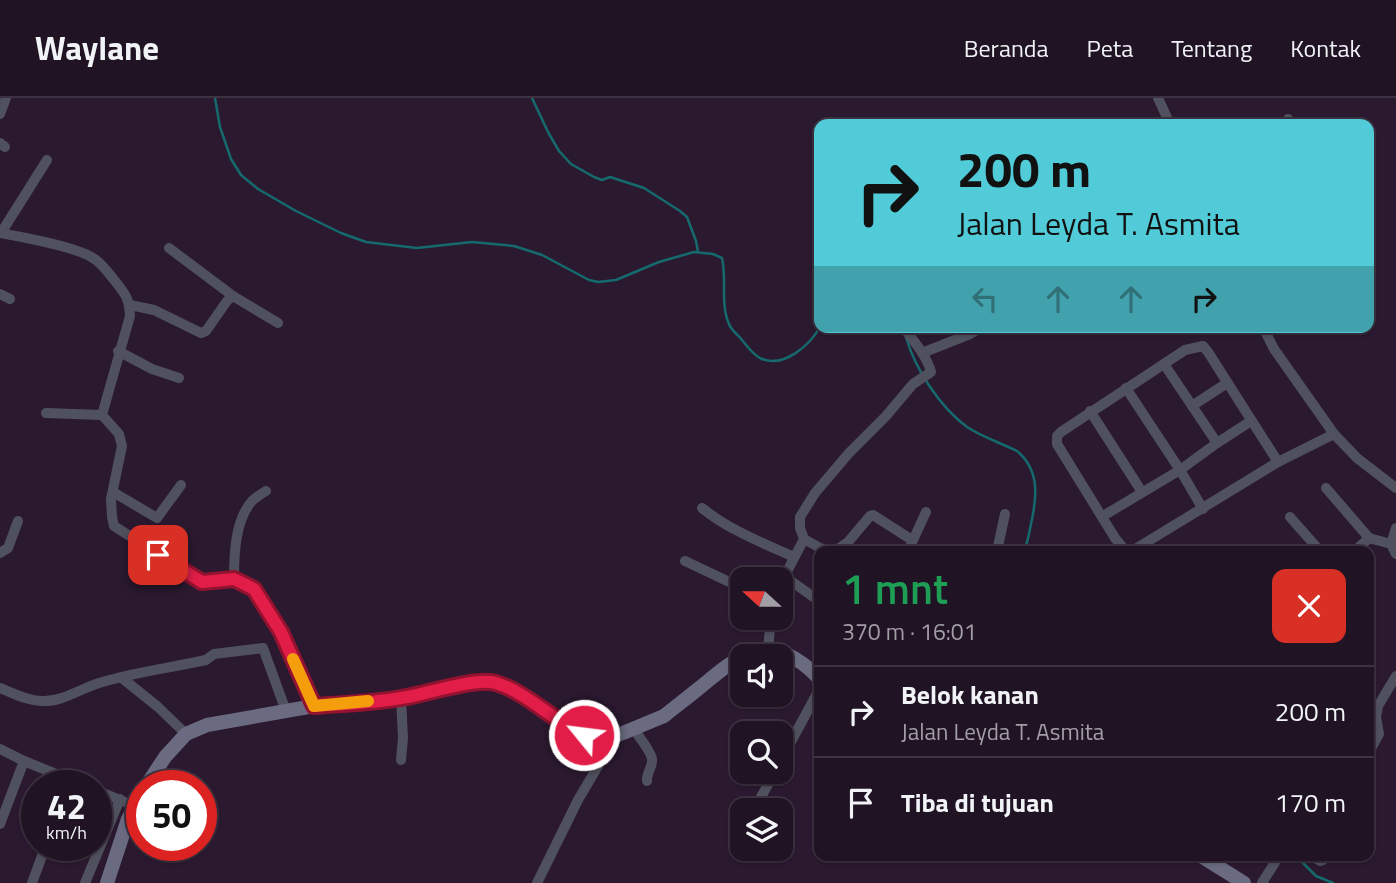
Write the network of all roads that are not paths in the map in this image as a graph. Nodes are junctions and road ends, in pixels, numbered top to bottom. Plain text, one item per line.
1 (6, 98) edge
2 (1158, 98) edge
3 (0, 114) edge
4 (1168, 119) edge
5 (47, 160) dead end
6 (0, 233) edge
7 (169, 247) dead end
8 (233, 296) junction
9 (130, 305) junction
10 (278, 323) dead end
11 (907, 333) edge
12 (964, 333) edge
13 (1266, 333) edge
14 (118, 351) junction
15 (922, 353) junction
16 (1164, 364) junction
17 (179, 378) dead end
18 (1227, 383) junction
19 (1126, 388) junction
20 (1192, 406) junction
21 (1090, 411) junction
22 (46, 413) dead end
23 (102, 415) junction
24 (1251, 421) junction
25 (1334, 434) junction
26 (1217, 443) junction
27 (1278, 462) junction
28 (1180, 470) junction
29 (181, 485) dead end
30 (1326, 488) dead end
31 (1396, 488) edge
32 (266, 491) dead end
33 (113, 492) junction
34 (1142, 492) junction
35 (702, 508) dead end
36 (1203, 509) junction
37 (926, 512) dead end
38 (1005, 514) dead end
39 (1103, 516) junction
40 (1290, 517) dead end
41 (18, 521) dead end
42 (1396, 528) edge
43 (1369, 538) junction
44 (804, 539) junction
45 (912, 540) junction
46 (816, 546) edge
47 (844, 546) edge
48 (910, 546) edge
49 (998, 546) edge
50 (1122, 546) edge
51 (1138, 546) edge
52 (1316, 546) edge
53 (1360, 546) edge
54 (1393, 549) edge
55 (0, 553) edge
56 (794, 557) junction
57 (685, 561) dead end
58 (789, 567) edge
59 (234, 579) junction
60 (730, 582) edge
61 (793, 586) edge
62 (814, 598) edge
63 (793, 658) edge
64 (730, 665) edge
65 (814, 673) edge
66 (1396, 676) edge
67 (122, 678) junction
68 (0, 688) edge
69 (401, 698) junction
70 (814, 699) edge
71 (314, 706) junction
72 (286, 711) junction
73 (634, 729) junction
74 (186, 734) junction
75 (612, 737) junction
76 (793, 738) edge
77 (1374, 743) edge
78 (0, 749) edge
79 (401, 760) dead end
80 (24, 761) junction
81 (42, 770) edge
82 (156, 770) edge
83 (647, 781) dead end
84 (768, 784) edge
85 (112, 796) edge
86 (761, 797) dead end
87 (120, 799) junction
88 (126, 799) edge
89 (1, 819) edge
90 (126, 827) edge
91 (40, 861) edge
92 (1209, 861) edge
93 (1276, 861) edge
94 (32, 883) edge
95 (85, 883) edge
96 (107, 883) edge
97 (537, 883) edge
98 (1244, 883) edge
99 (1262, 883) edge

1 - 3 street
2 - 4 street
5 - 6 street
6 - 9 street
7 - 8 street
8 - 9 street
8 - 10 street
9 - 14 street
11 - 15 street
12 - 15 street
13 - 25 street
14 - 17 street
14 - 23 street
15 - 44 street
16 - 18 street
16 - 19 street
16 - 20 street
18 - 20 street
18 - 24 street
19 - 21 street
19 - 28 street
20 - 26 street
21 - 34 street
21 - 39 street
22 - 23 street
23 - 33 street
24 - 26 street
24 - 27 street
25 - 27 street
25 - 31 street
26 - 28 street
27 - 36 street
28 - 34 street
28 - 36 street
29 - 33 street
30 - 43 street
32 - 59 street
33 - 59 street
34 - 39 street
35 - 56 street
36 - 51 street
37 - 45 street
38 - 49 street
39 - 50 street
40 - 52 street
41 - 55 street
42 - 54 street
43 - 53 street
43 - 54 street
44 - 46 street
44 - 56 street
45 - 47 street
45 - 48 street
56 - 58 street
57 - 60 street
59 - 71 street
61 - 62 street
63 - 65 main road
64 - 73 main road
66 - 77 street
67 - 68 street
67 - 72 street
67 - 74 street
69 - 71 main road
69 - 75 main road
69 - 79 street
70 - 76 street
71 - 72 main road
72 - 74 main road
73 - 75 main road
73 - 83 street
74 - 82 main road
75 - 97 street
78 - 80 street
80 - 81 street
80 - 89 street
84 - 86 street
85 - 87 street
87 - 88 street
87 - 95 street
90 - 96 main road
91 - 94 street
92 - 98 main road
93 - 99 street

